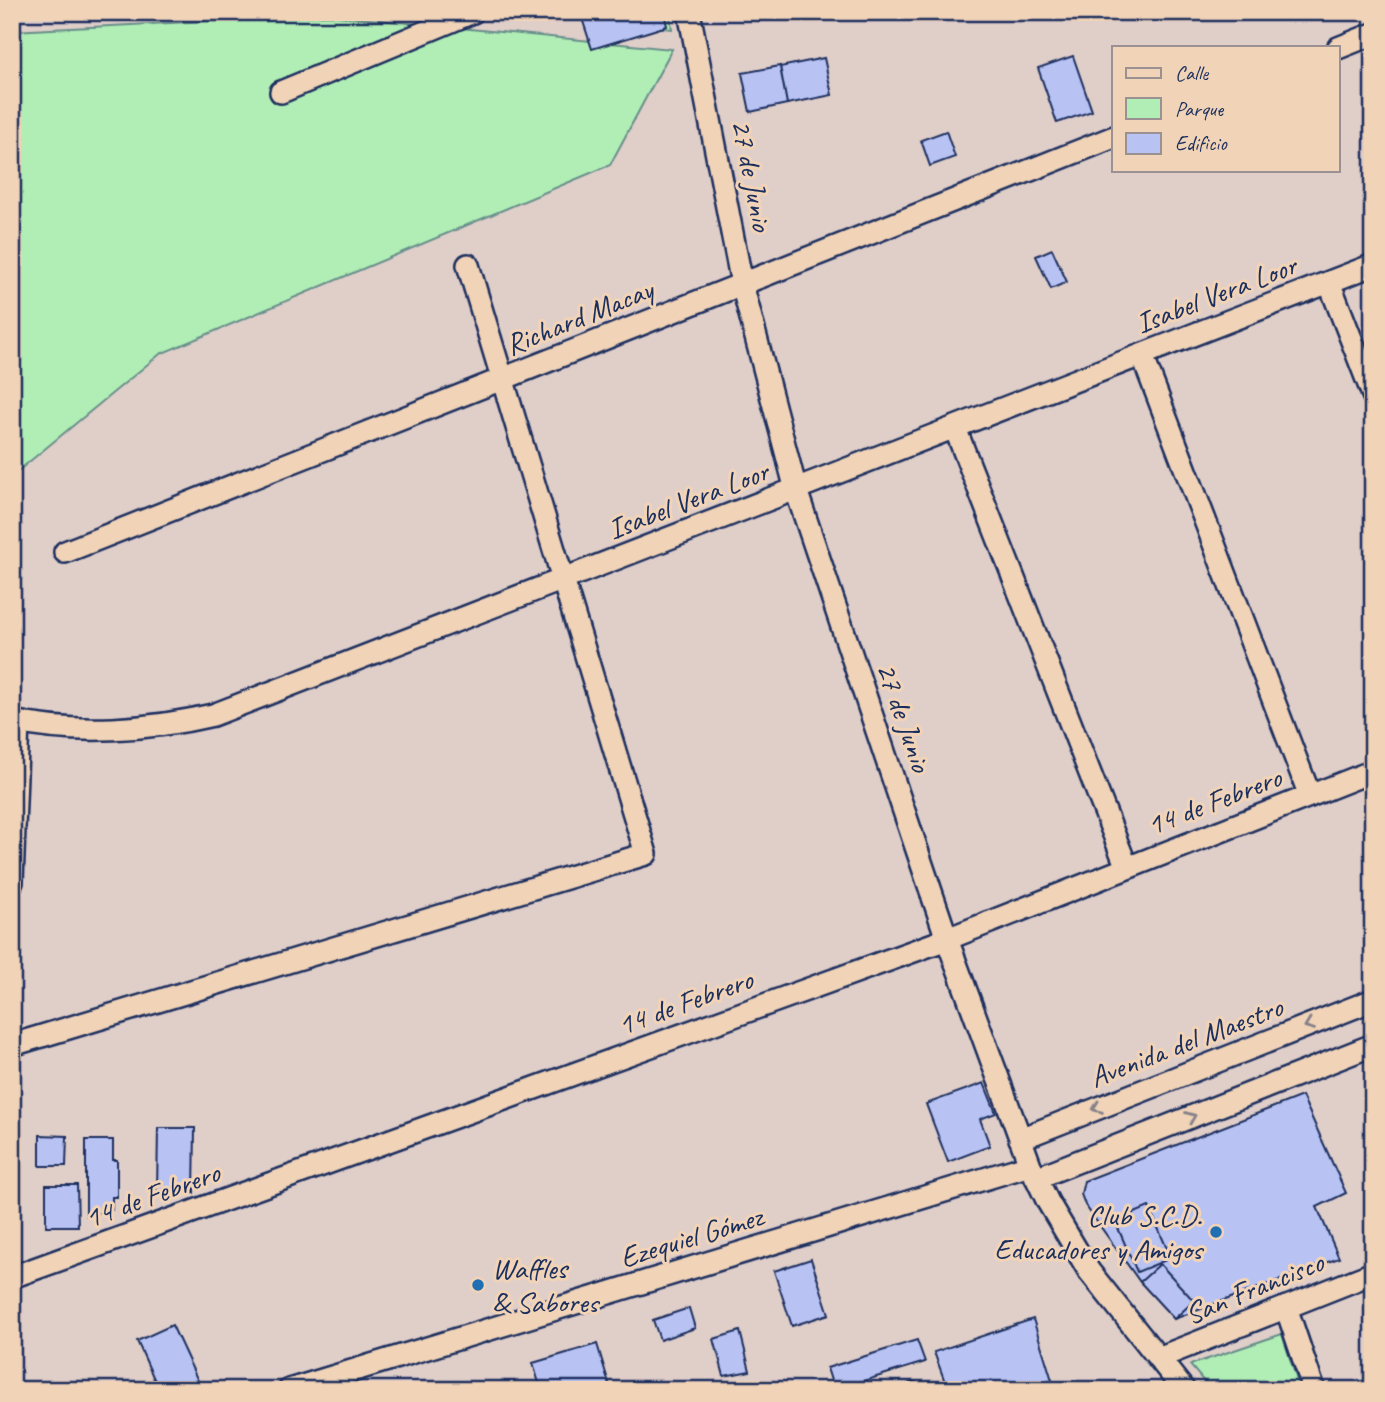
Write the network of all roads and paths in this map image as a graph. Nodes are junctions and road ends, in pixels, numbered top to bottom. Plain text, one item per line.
1 (473, 12) edge
2 (690, 12) edge
3 (1373, 34) edge
4 (1340, 47) edge
5 (281, 92) dead end
6 (1112, 138) edge
7 (468, 265) dead end
8 (1373, 265) edge
9 (1329, 282) junction
10 (742, 284) junction
11 (1142, 355) junction
12 (502, 380) junction
13 (1373, 395) edge
14 (955, 428) junction
15 (796, 490) junction
16 (65, 552) dead end
17 (563, 581) junction
18 (15, 722) edge
19 (1373, 771) edge
20 (1310, 796) junction
21 (1127, 868) junction
22 (12, 882) edge
23 (947, 939) junction
24 (1373, 1000) edge
25 (12, 1045) edge
26 (1373, 1045) edge
27 (1020, 1139) junction
28 (1033, 1172) junction
29 (1373, 1273) edge
30 (12, 1277) edge
31 (1286, 1307) junction
32 (1158, 1358) junction
33 (289, 1390) edge
34 (1184, 1390) edge
35 (1314, 1390) edge

1 - 5 street
2 - 10 street, 27 de Junio
3 - 4 street
6 - 10 street, Richard Macay
7 - 12 street
8 - 9 street, Isabel Vera Loor
9 - 11 street, Isabel Vera Loor
9 - 13 street
10 - 12 street, Richard Macay
10 - 15 street, 27 de Junio
11 - 14 street, Isabel Vera Loor
11 - 20 street
12 - 16 street, Richard Macay
12 - 17 street
14 - 15 street, Isabel Vera Loor
14 - 21 street
15 - 17 street, Isabel Vera Loor
15 - 23 street, 27 de Junio
17 - 18 street, Isabel Vera Loor
17 - 25 street
18 - 22 street
19 - 20 street, 14 de Febrero
20 - 21 street, 14 de Febrero
21 - 23 street, 14 de Febrero
23 - 27 street, 27 de Junio
23 - 30 street, 14 de Febrero
24 -> 27 street, Avenida del Maestro
28 -> 26 street
27 - 28 street, 27 de Junio
28 - 32 street, 27 de Junio
28 - 33 street, Ezequiel Gómez
29 - 31 street, San Francisco
31 - 32 street, San Francisco
31 - 35 street
32 - 34 street, 27 de Junio

